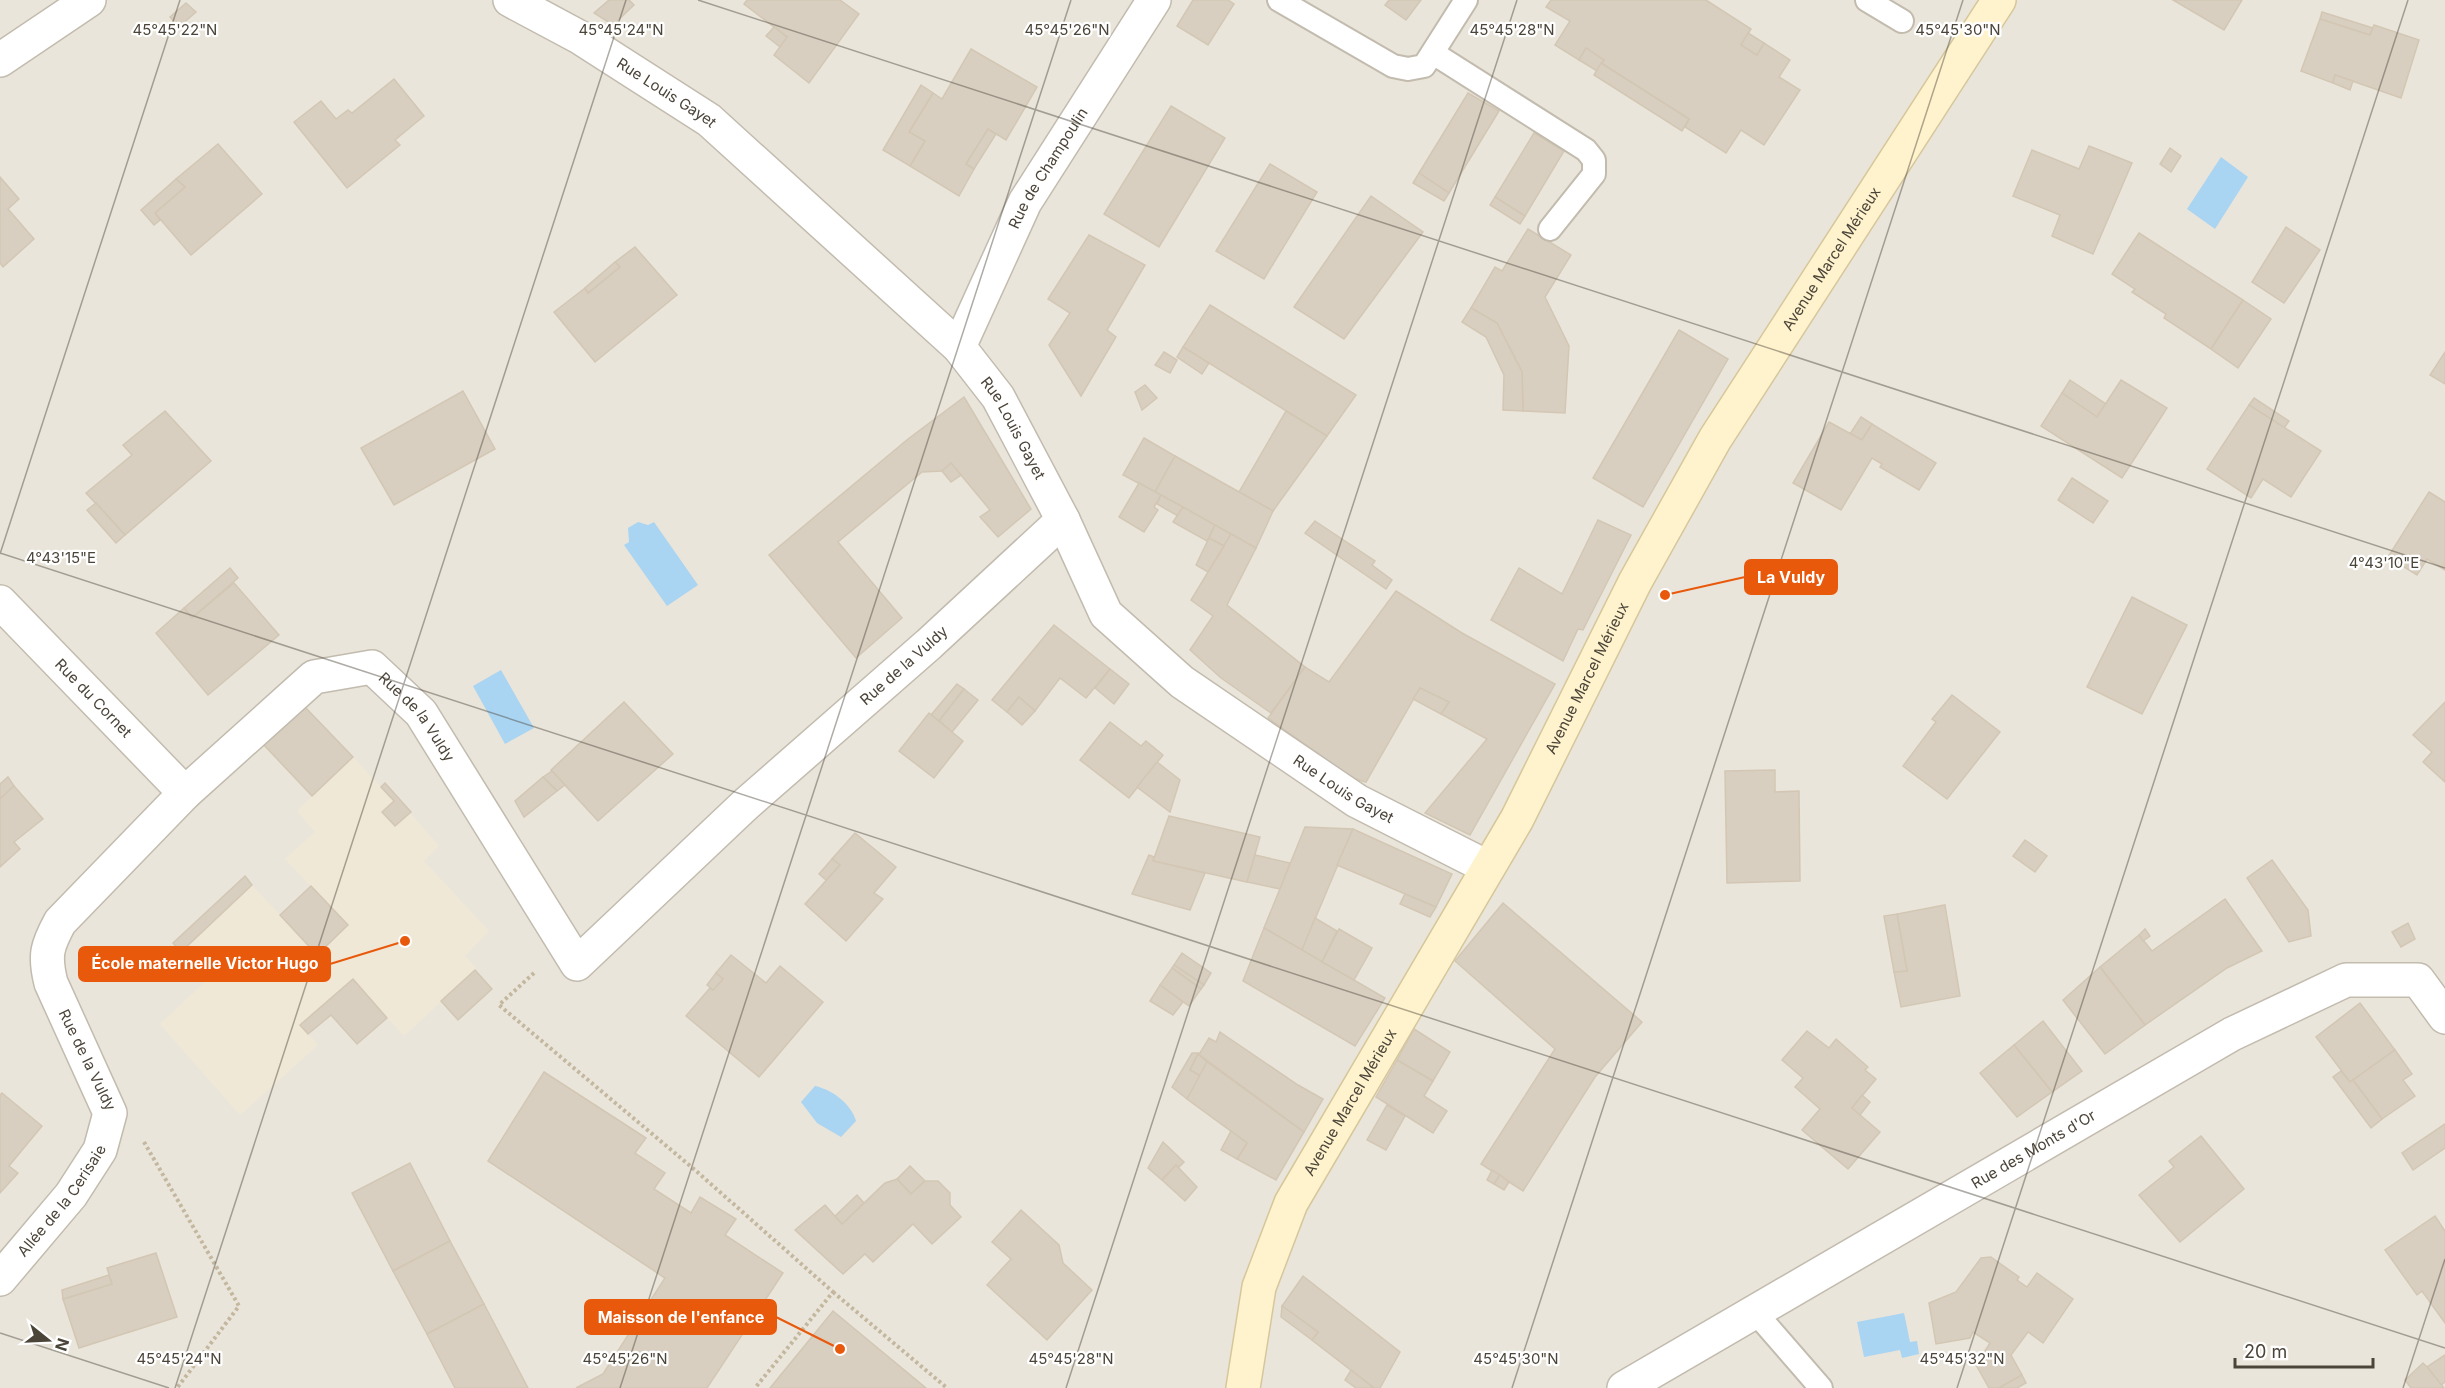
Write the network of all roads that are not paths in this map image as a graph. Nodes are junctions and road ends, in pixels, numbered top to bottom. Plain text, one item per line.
1 (89, 0) edge
2 (510, 0) edge
3 (1154, 0) edge
4 (1279, 0) edge
5 (1466, 0) edge
6 (1867, 0) edge
7 (1999, 0) edge
8 (1902, 21) dead end
9 (1433, 53) junction
10 (0, 60) edge
11 (1550, 229) dead end
12 (959, 347) junction
13 (1063, 520) junction
14 (0, 602) edge
15 (185, 793) junction
16 (1487, 867) junction
17 (2445, 1017) edge
18 (110, 1113) joint
19 (0, 1279) edge
20 (1755, 1312) junction
21 (1243, 1388) edge
22 (1624, 1388) edge
23 (1821, 1388) edge

1 - 10 street
2 - 12 street, Rue Louis Gayet
3 - 12 street, Rue de Champoulin
4 - 9 lane
5 - 9 lane
6 - 8 lane
7 - 16 main road, Avenue Marcel Mérieux
9 - 11 lane
12 - 13 street, Rue Louis Gayet
13 - 15 street, Rue de la Vuldy
13 - 16 street, Rue Louis Gayet
14 - 15 street, Rue du Cornet
15 - 18 street, Rue de la Vuldy
16 - 21 main road, Avenue Marcel Mérieux
17 - 20 street, Rue des Monts d'Or
18 - 19 street, Allée de la Cerisaie
20 - 22 street, Rue des Monts d'Or
20 - 23 lane

